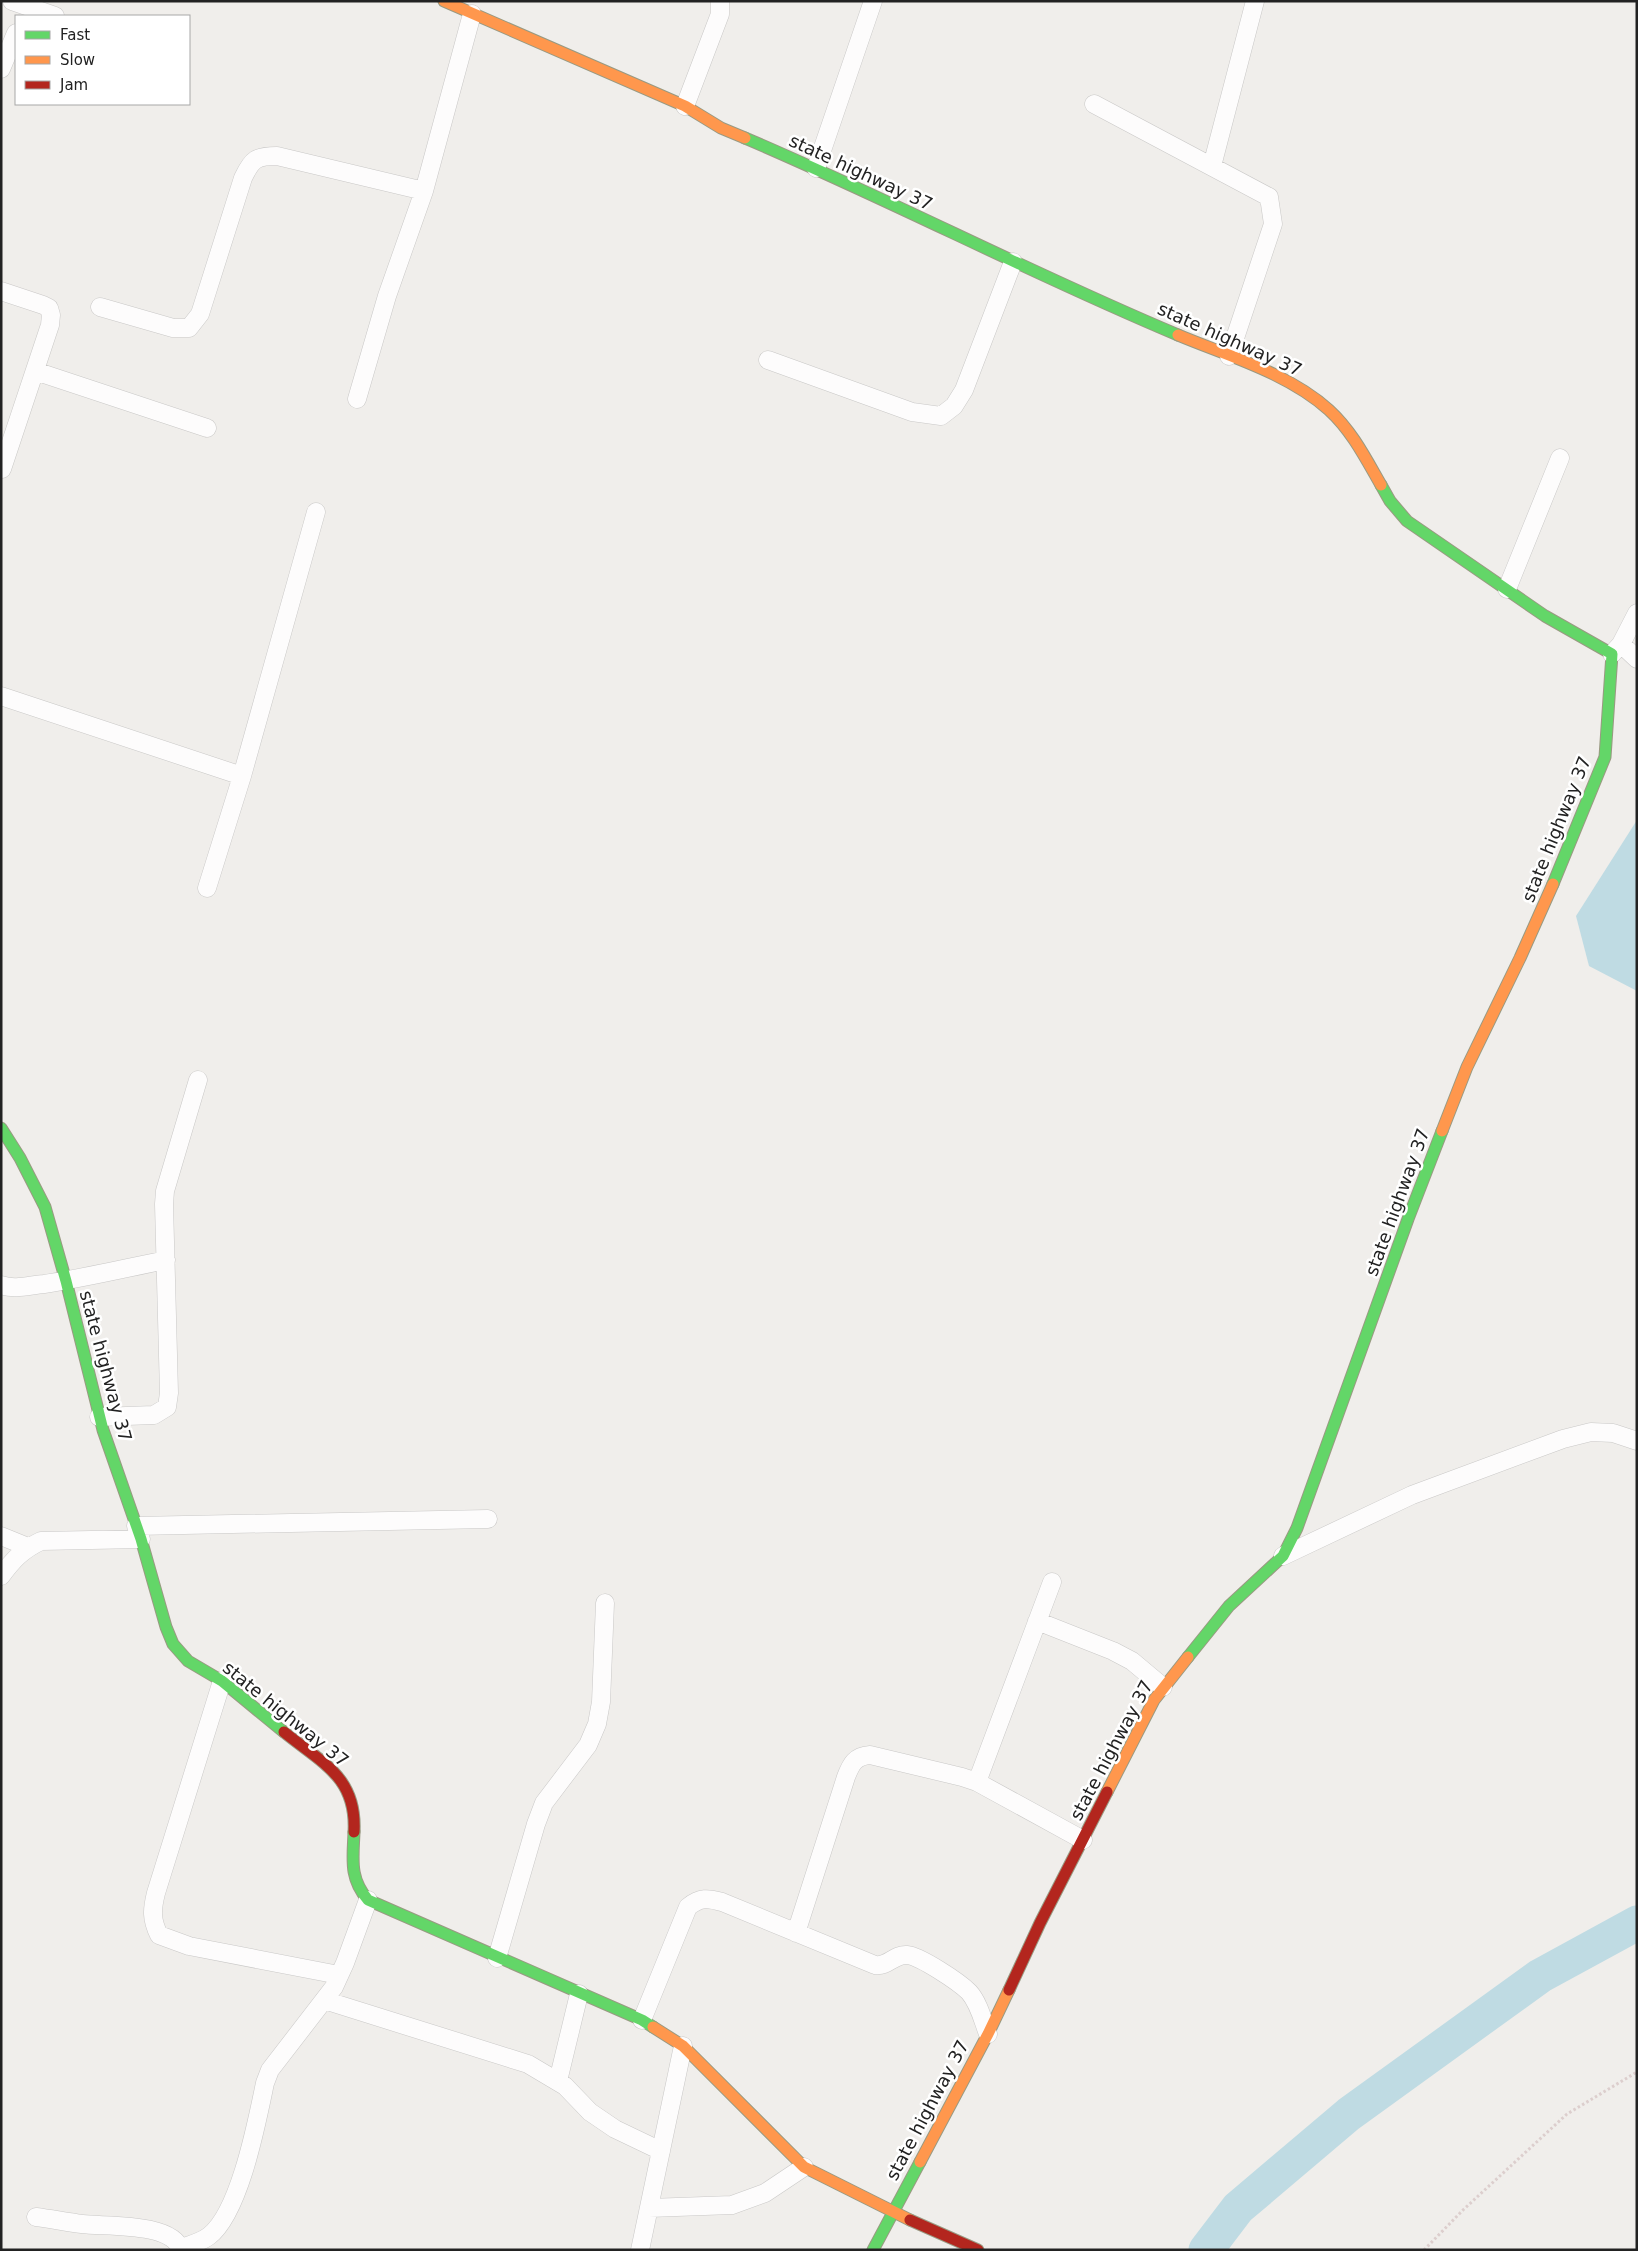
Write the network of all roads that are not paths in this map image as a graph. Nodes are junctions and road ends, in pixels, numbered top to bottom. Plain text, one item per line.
1 (444, 1) edge
2 (720, 1) edge
3 (873, 1) edge
4 (1255, 1) edge
5 (24, 6) edge
6 (472, 14) junction
7 (52, 15) edge
8 (15, 35) edge
9 (1, 69) edge
10 (1094, 104) dead end
11 (685, 106) junction
12 (1212, 166) junction
13 (816, 168) junction
14 (424, 191) junction
15 (1013, 262) junction
16 (1, 291) edge
17 (100, 307) dead end
18 (1229, 356) junction
19 (768, 360) dead end
20 (35, 371) junction
21 (357, 399) dead end
22 (207, 428) dead end
23 (1560, 458) dead end
24 (2, 469) edge
25 (316, 512) dead end
26 (1507, 589) junction
27 (1637, 613) edge
28 (1616, 649) junction
29 (1637, 659) edge
30 (1, 696) edge
31 (242, 776) junction
32 (207, 888) dead end
33 (198, 1080) dead end
34 (1, 1128) edge
35 (166, 1260) junction
36 (66, 1281) junction
37 (1, 1286) edge
38 (99, 1417) junction
39 (1637, 1441) edge
40 (488, 1519) dead end
41 (139, 1533) junction
42 (1, 1536) edge
43 (28, 1547) junction
44 (1283, 1556) junction
45 (1, 1576) edge
46 (1052, 1582) dead end
47 (605, 1603) dead end
48 (1037, 1621) junction
49 (222, 1682) junction
50 (1163, 1687) junction
51 (977, 1782) junction
52 (1082, 1840) junction
53 (368, 1900) junction
54 (796, 1933) junction
55 (497, 1958) junction
56 (339, 1975) junction
57 (579, 1994) junction
58 (324, 2000) junction
59 (642, 2020) junction
60 (988, 2034) junction
61 (683, 2046) junction
62 (558, 2081) junction
63 (661, 2150) junction
64 (804, 2167) junction
65 (649, 2208) junction
66 (892, 2212) junction
67 (36, 2217) dead end
68 (181, 2249) edge
69 (640, 2250) edge
70 (873, 2250) edge
71 (978, 2250) edge

1 - 6 street, state highway 37
2 - 11 street
3 - 13 street
4 - 12 street
5 - 7 street
6 - 11 street, state highway 37
6 - 14 street
8 - 9 street
10 - 12 street
11 - 13 street, state highway 37
12 - 18 street
13 - 15 street, state highway 37
14 - 17 street
14 - 21 street
15 - 18 street, state highway 37
15 - 19 street
16 - 20 street
18 - 26 street, state highway 37
20 - 22 street
20 - 24 street
23 - 26 street
25 - 31 street
26 - 28 street, state highway 37
27 - 28 street
28 - 29 street
28 - 44 street, state highway 37
30 - 31 street
31 - 32 street
33 - 35 street
34 - 36 street, state highway 37
35 - 36 street
35 - 38 street
36 - 37 street
36 - 38 street, state highway 37
38 - 41 street, state highway 37
39 - 44 street
40 - 41 street
41 - 43 street
41 - 49 street, state highway 37
42 - 43 street
43 - 45 street
44 - 50 street, state highway 37
46 - 48 street
47 - 55 street
48 - 50 street
48 - 51 street
49 - 53 street, state highway 37
49 - 56 street
50 - 52 street, state highway 37
51 - 52 street
51 - 54 street
52 - 60 street, state highway 37
53 - 55 street
53 - 56 street
54 - 59 street
54 - 60 street
55 - 57 street
56 - 58 street
57 - 59 street
57 - 62 street
58 - 62 street
58 - 68 street
59 - 61 street
60 - 66 street, state highway 37
61 - 63 street
61 - 64 street
62 - 63 street
63 - 65 street
64 - 65 street
64 - 66 street
65 - 69 street
66 - 70 street, state highway 37
66 - 71 street
67 - 68 street

